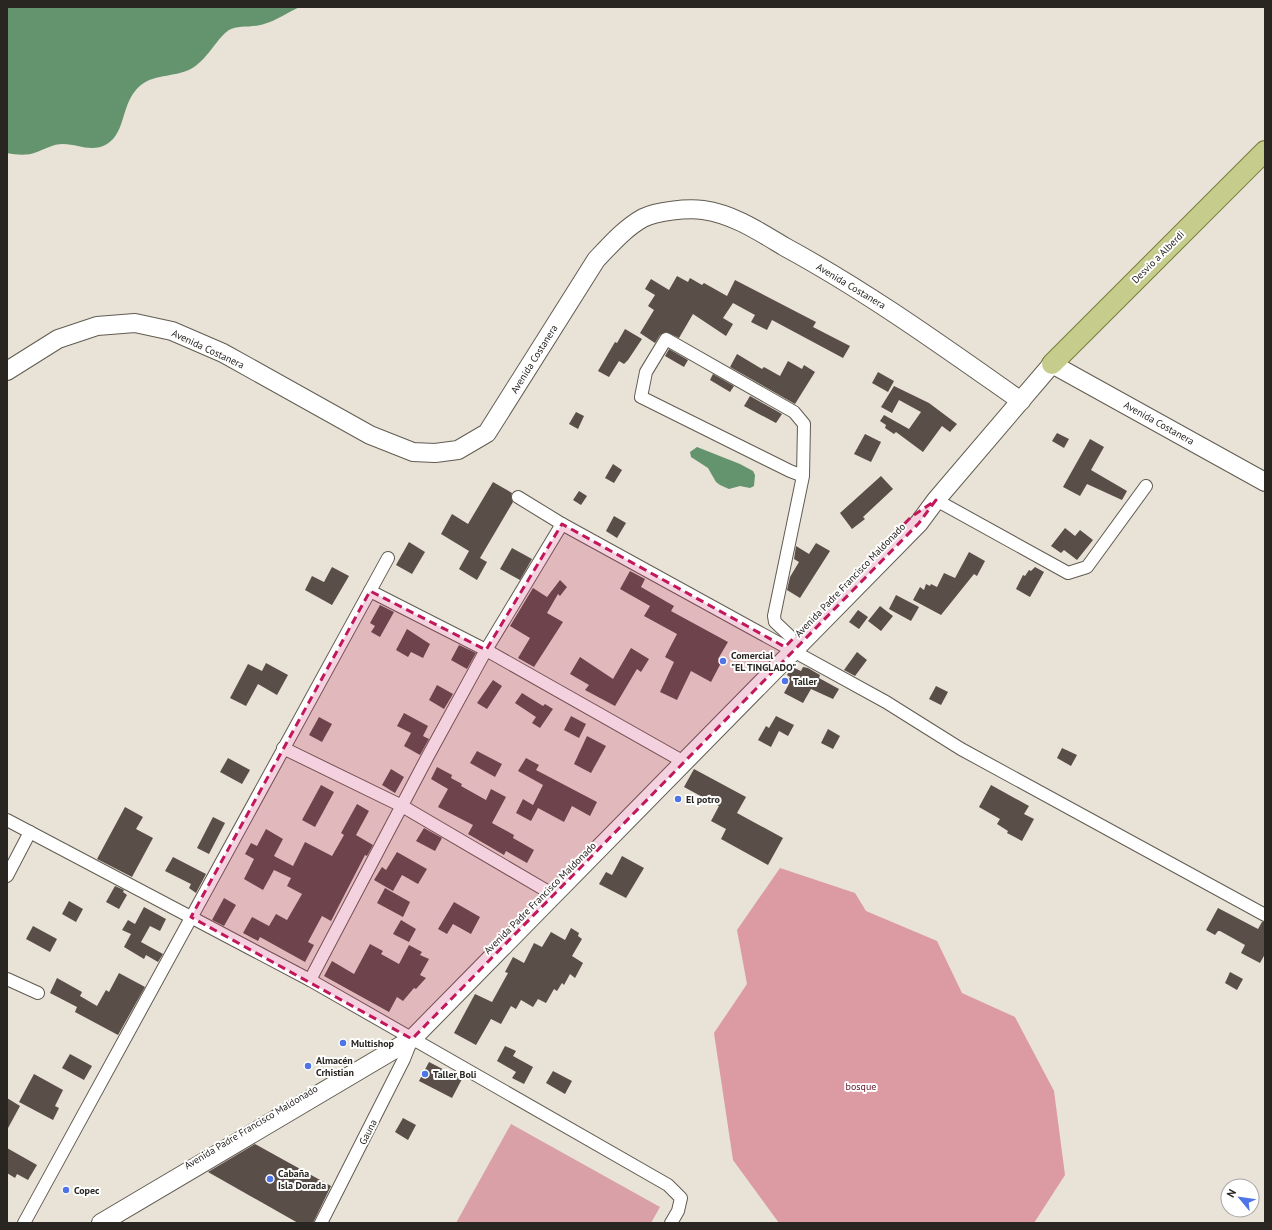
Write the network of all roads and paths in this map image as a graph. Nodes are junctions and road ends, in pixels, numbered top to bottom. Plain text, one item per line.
1 (1265, 152) edge
2 (1052, 364) junction
3 (7, 371) edge
4 (1021, 401) junction
5 (803, 476) junction
6 (1265, 482) edge
7 (1146, 486) dead end
8 (518, 497) dead end
9 (936, 500) junction
10 (562, 524) junction
11 (388, 558) dead end
12 (370, 592) junction
13 (790, 646) junction
14 (486, 650) junction
15 (284, 748) junction
16 (677, 758) junction
17 (402, 806) junction
18 (7, 820) edge
19 (30, 832) junction
20 (7, 876) edge
21 (547, 891) junction
22 (1265, 915) edge
23 (191, 917) junction
24 (7, 979) edge
25 (310, 980) junction
26 (38, 994) dead end
27 (408, 1037) junction
28 (24, 1223) edge
29 (88, 1223) edge
30 (101, 1223) edge
31 (321, 1223) edge
32 (671, 1223) edge

1 - 2 main road, Desvío a Alberdi
2 - 4 main road, Avenida Padre Francisco Maldonado
2 - 6 main road, Avenida Costanera
3 - 4 main road, Avenida Costanera
4 - 9 main road, Avenida Padre Francisco Maldonado
5 - 5 street
5 - 13 street
7 - 9 street
8 - 10 street
9 - 13 main road, Avenida Padre Francisco Maldonado
10 - 13 street
10 - 14 street
11 - 12 street
12 - 14 street
12 - 15 street
13 - 16 main road, Avenida Padre Francisco Maldonado
13 - 22 street
13 - 27 main road, Avenida Padre Francisco Maldonado
14 - 16 street
14 - 17 street
15 - 17 street
15 - 23 street
16 - 21 main road, Avenida Padre Francisco Maldonado
17 - 21 street
17 - 25 street
18 - 19 street
19 - 20 street
19 - 23 street
21 - 27 main road, Avenida Padre Francisco Maldonado
23 - 25 street
23 - 28 street
24 - 26 street
25 - 27 street
27 - 29 main road, Avenida Padre Francisco Maldonado
27 - 30 main road, Avenida Padre Francisco Maldonado
27 - 31 street, Gauna
27 - 32 street

